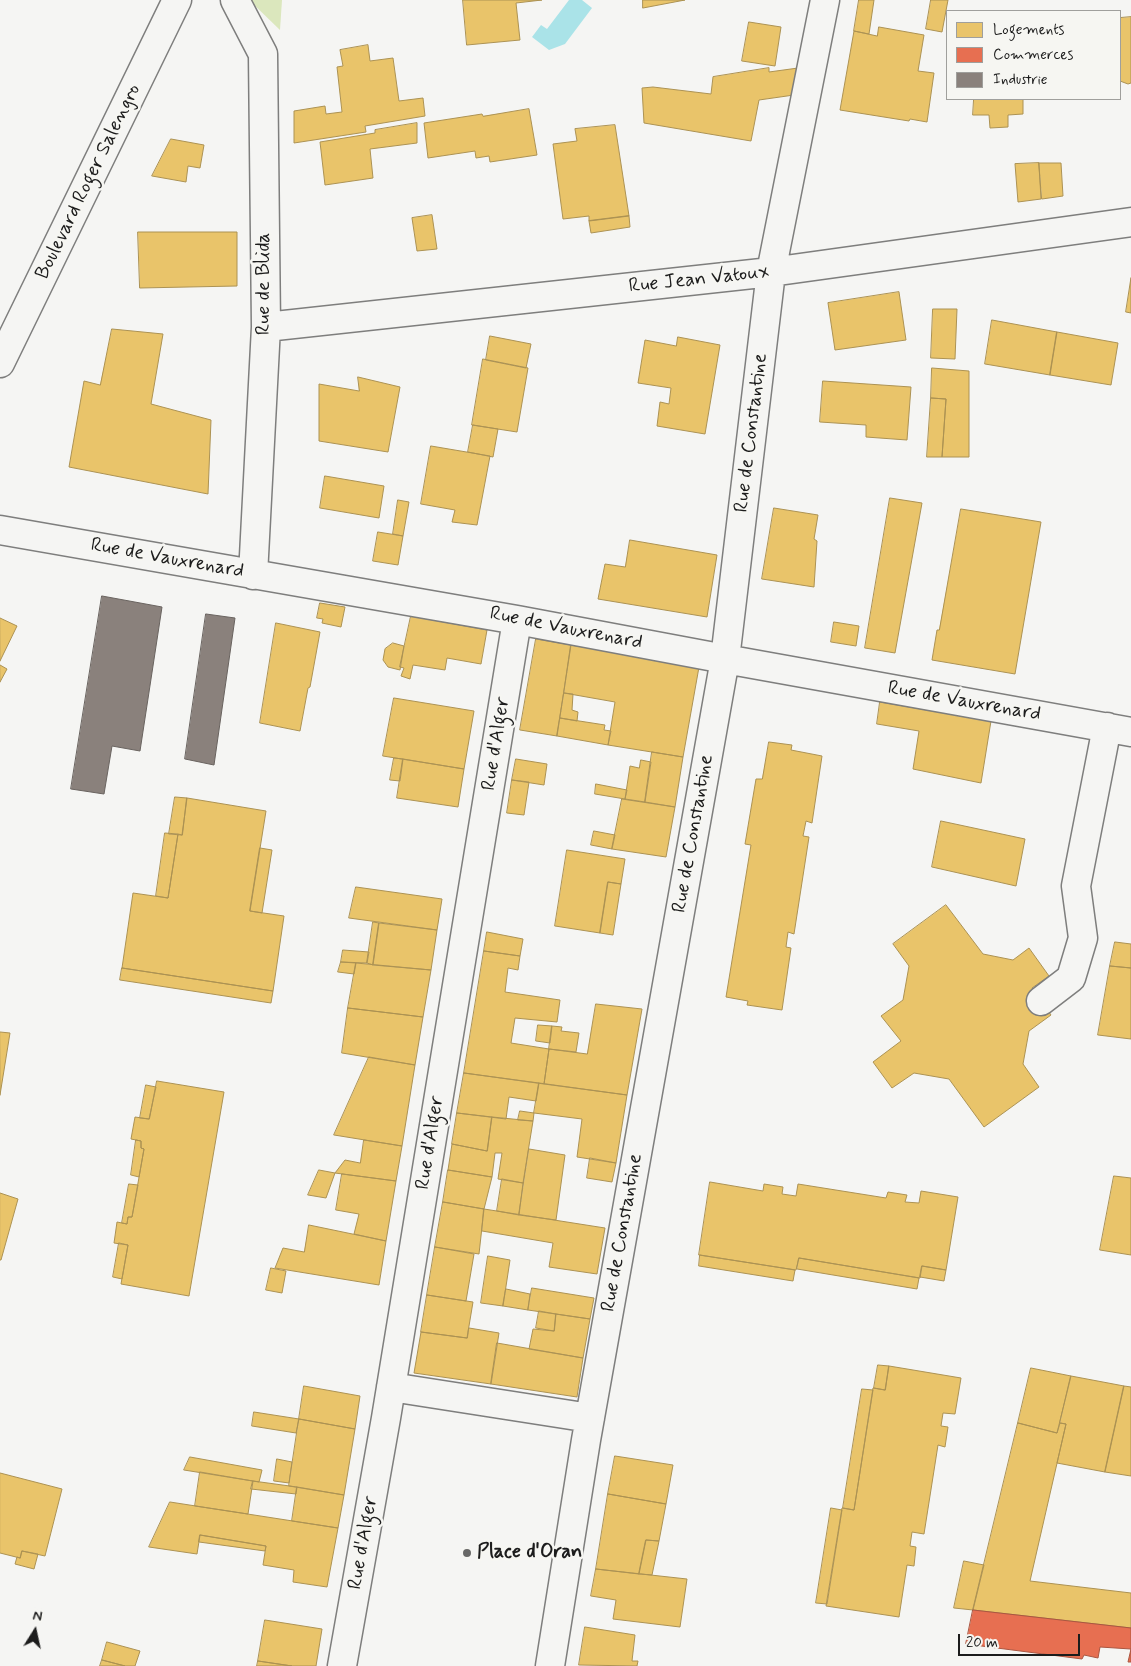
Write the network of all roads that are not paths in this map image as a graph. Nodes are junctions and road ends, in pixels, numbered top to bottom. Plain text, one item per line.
1 (177, 0) edge
2 (234, 0) edge
3 (825, 0) edge
4 (1131, 222) edge
5 (771, 272) junction
6 (266, 327) junction
7 (0, 363) edge
8 (0, 530) edge
9 (253, 575) junction
10 (517, 620) junction
11 (725, 659) junction
12 (1119, 729) edge
13 (1041, 1001) dead end
14 (391, 1388) junction
15 (590, 1418) junction
16 (342, 1666) edge
17 (550, 1666) edge

1 - 7 street, Boulevard Roger Salengro
2 - 6 street, Rue de Blida
3 - 5 street, Rue de Constantine
4 - 5 street, Rue Jean Vatoux
5 - 6 street, Rue Jean Vatoux
5 - 11 street, Rue de Constantine
6 - 9 street, Rue de Blida
8 - 9 street, Rue de Vauxrenard
9 - 10 street, Rue de Vauxrenard
10 - 11 street, Rue de Vauxrenard
10 - 14 street, Rue d'Alger
11 - 12 street, Rue de Vauxrenard
11 - 15 street, Rue de Constantine
12 - 13 street
14 - 15 street
14 - 16 street, Rue d'Alger
15 - 17 street, Rue de Constantine

